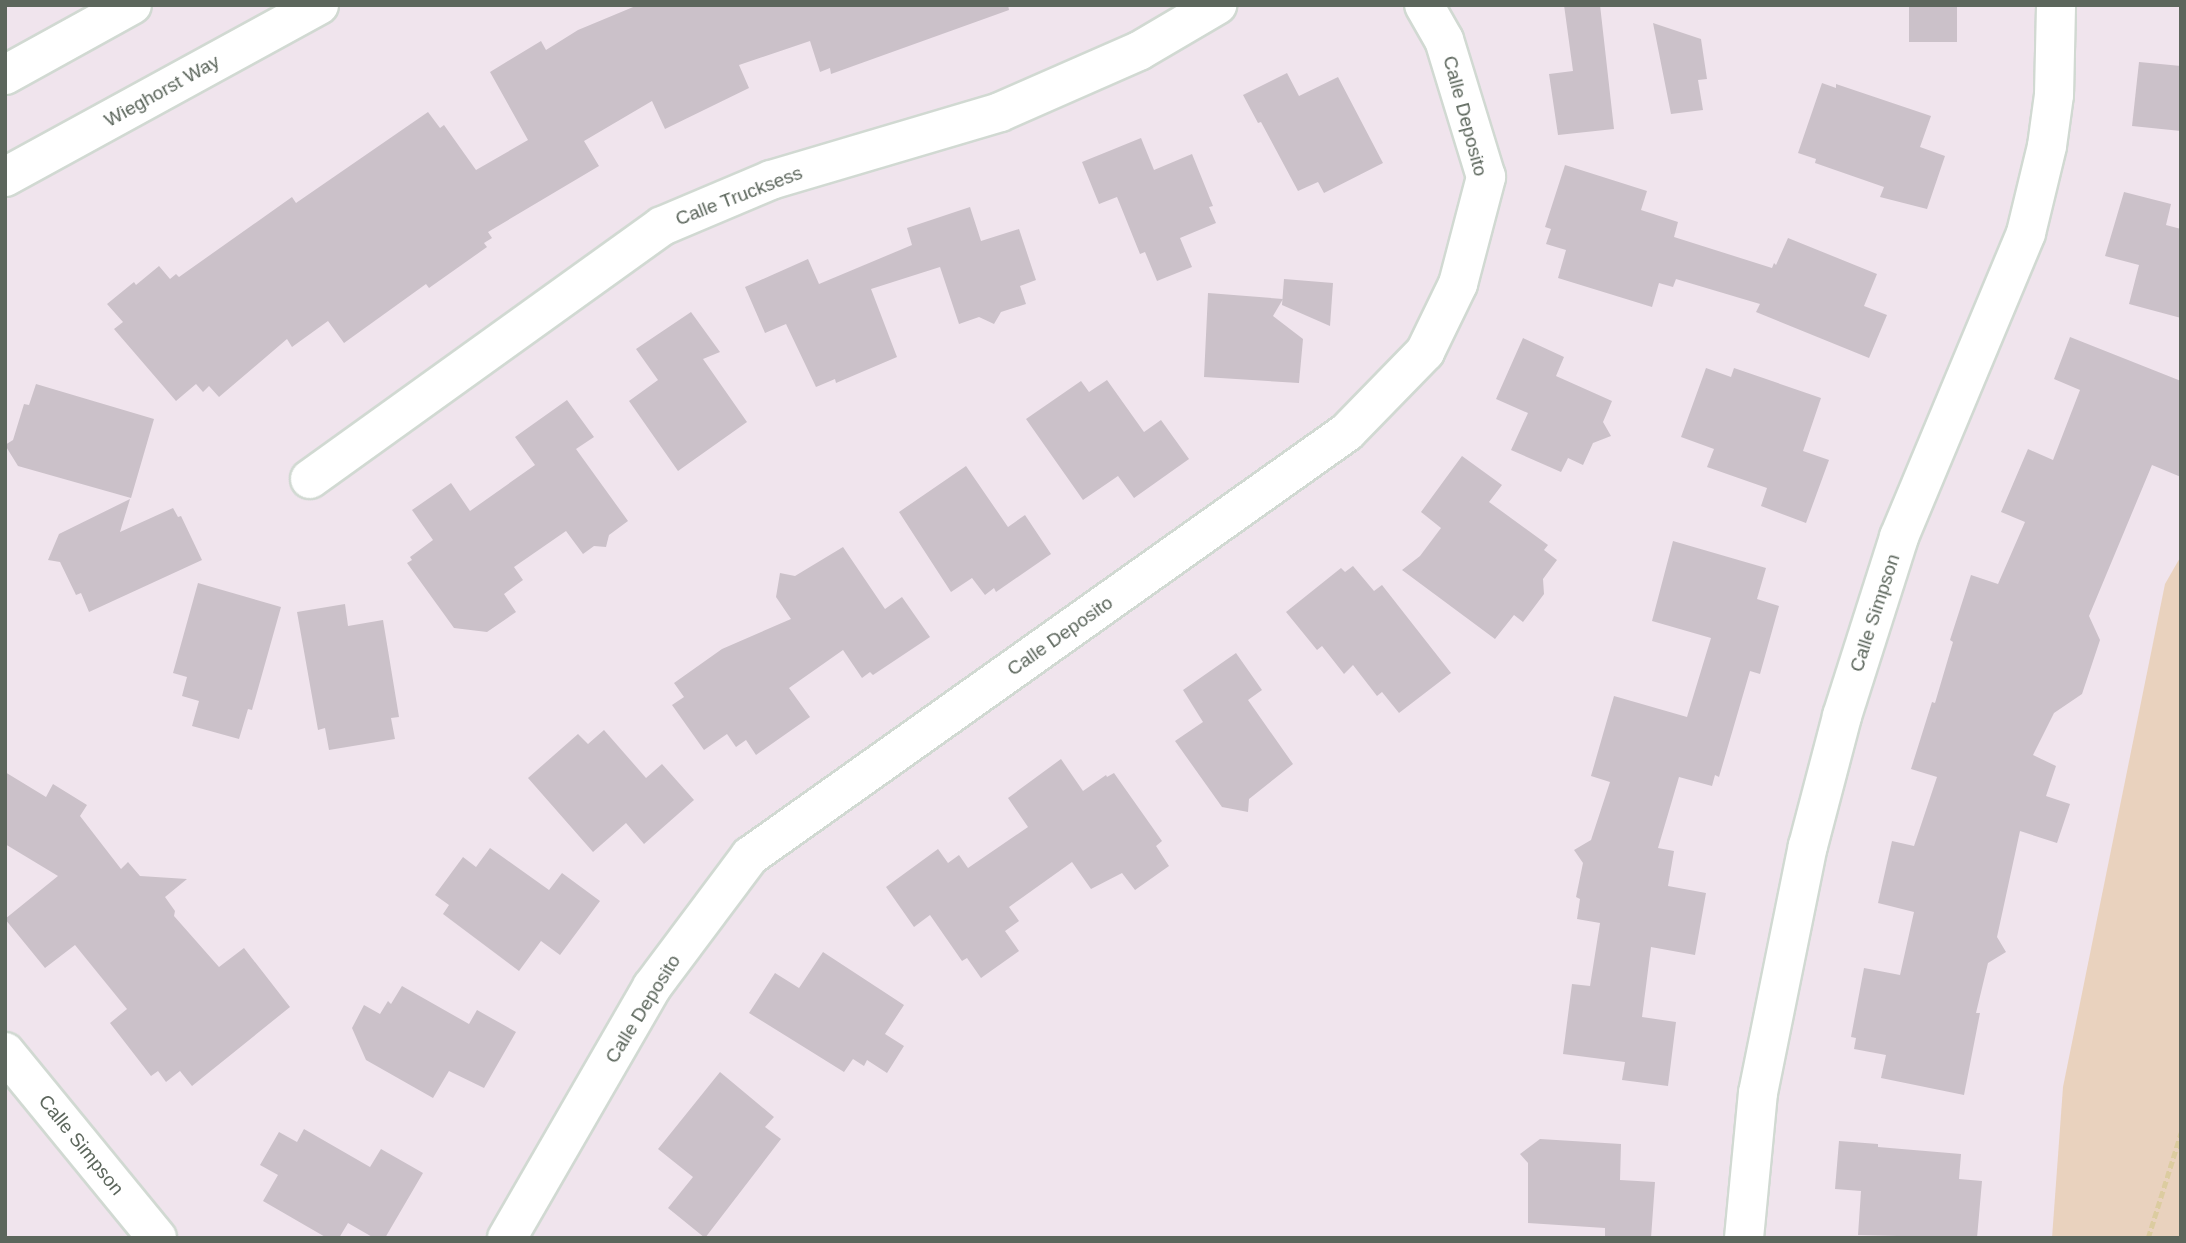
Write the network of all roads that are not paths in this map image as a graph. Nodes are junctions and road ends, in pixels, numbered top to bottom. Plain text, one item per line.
1 (132, 5) edge
2 (319, 5) edge
3 (1217, 5) edge
4 (1424, 5) edge
5 (2056, 5) edge
6 (5, 75) edge
7 (5, 177) edge
8 (310, 479) dead end
9 (5, 1052) edge
10 (157, 1238) edge
11 (507, 1238) edge
12 (1744, 1238) edge

1 - 6 street
2 - 7 street, Wieghorst Way
3 - 8 street, Calle Trucksess
4 - 11 street, Calle Deposito
5 - 12 street, Calle Simpson
9 - 10 street, Calle Simpson

